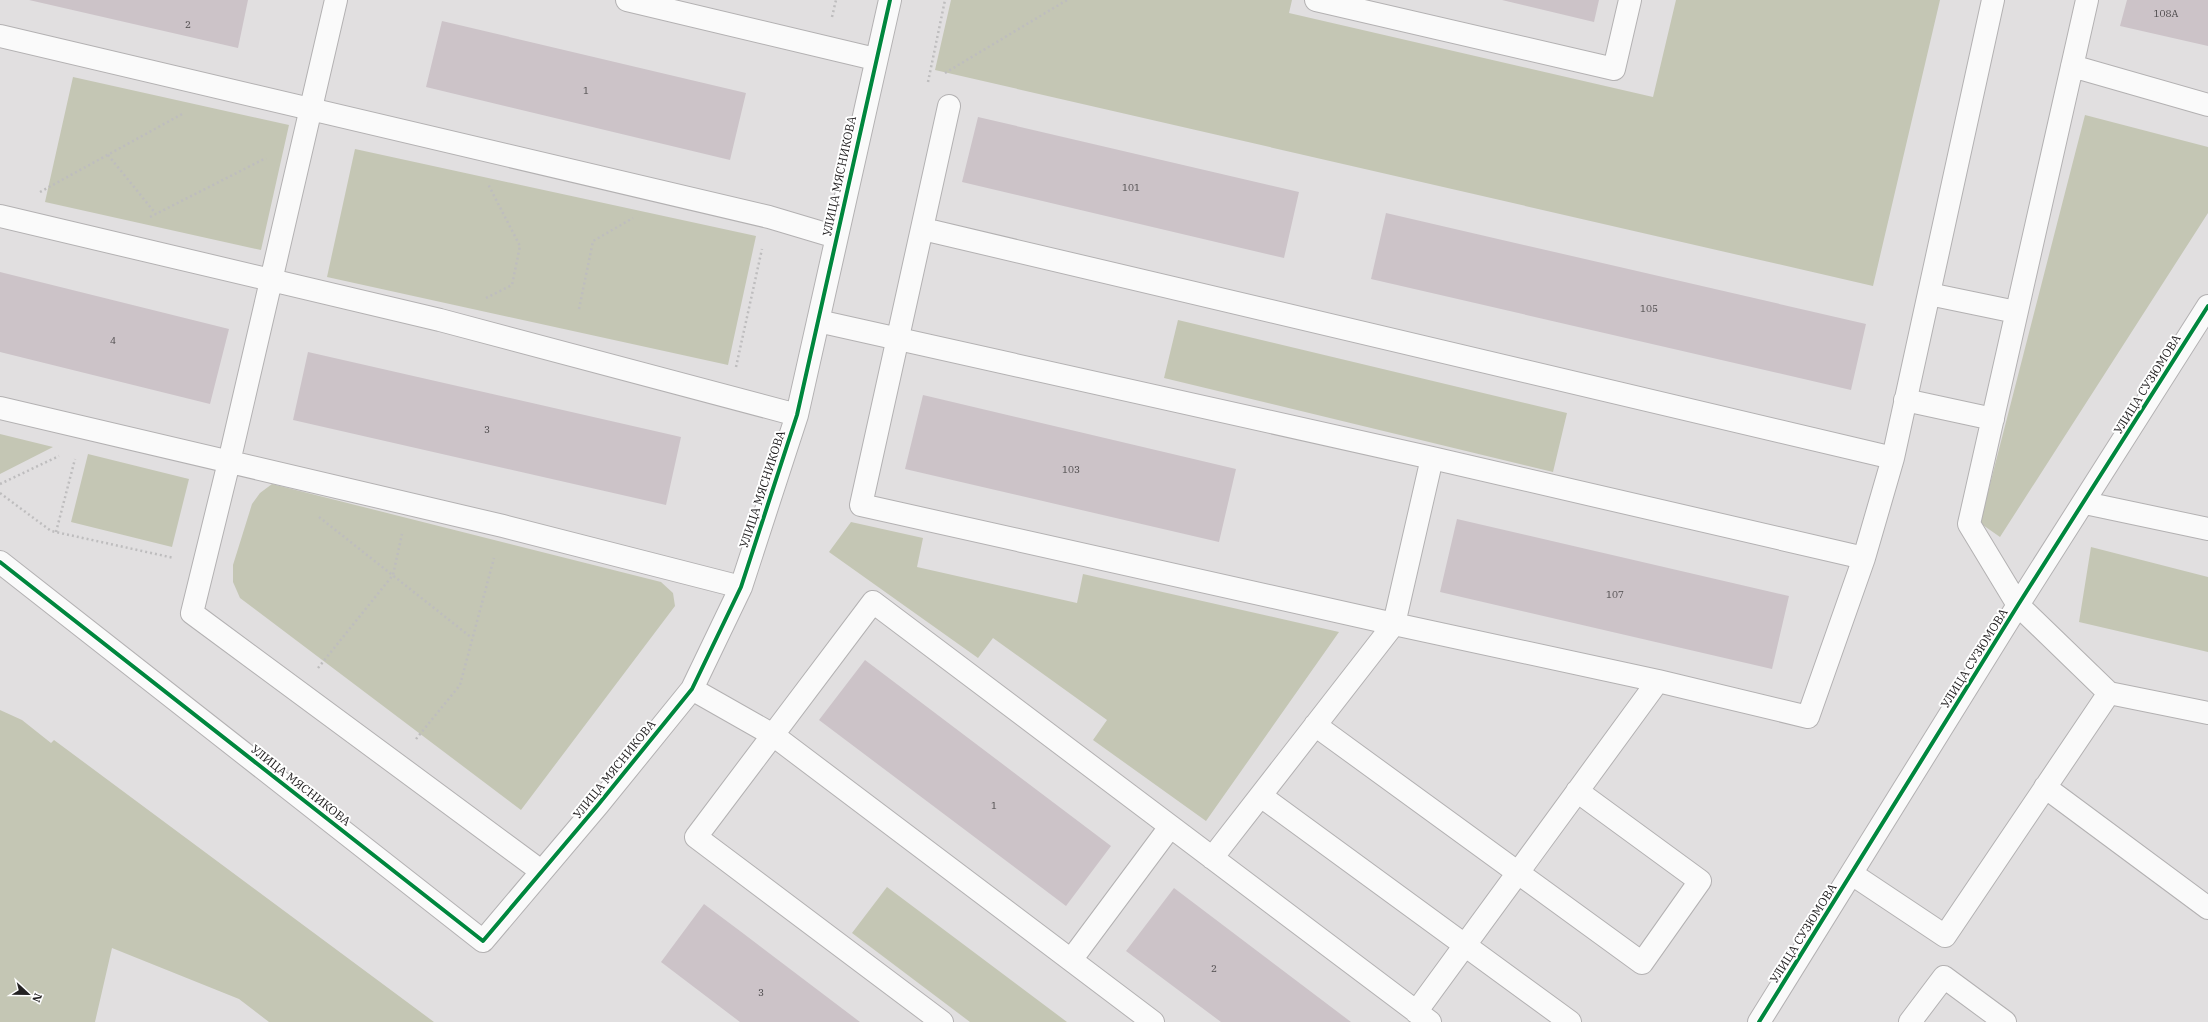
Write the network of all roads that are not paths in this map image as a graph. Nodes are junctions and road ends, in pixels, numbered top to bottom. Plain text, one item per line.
1 (336, 0) edge
2 (627, 0) edge
3 (890, 0) edge
4 (1316, 0) edge
5 (1630, 0) edge
6 (1993, 0) edge
7 (2086, 0) edge
8 (0, 36) edge
9 (875, 59) junction
10 (2072, 66) junction
11 (2208, 105) edge
12 (949, 106) dead end
13 (311, 109) junction
14 (0, 216) edge
15 (923, 229) junction
16 (836, 237) junction
17 (272, 280) junction
18 (1928, 294) junction
19 (2208, 306) edge
20 (2016, 312) junction
21 (818, 321) junction
22 (898, 340) junction
23 (1905, 400) junction
24 (0, 408) edge
25 (796, 415) junction
26 (1993, 419) junction
27 (1432, 458) junction
28 (1893, 458) junction
29 (229, 462) junction
30 (2084, 503) junction
31 (2208, 529) edge
32 (1864, 558) junction
33 (0, 562) edge
34 (741, 587) junction
35 (2018, 605) junction
36 (1394, 624) junction
37 (1658, 681) junction
38 (692, 689) junction
39 (2109, 693) junction
40 (2208, 714) edge
41 (1315, 725) junction
42 (773, 735) junction
43 (2045, 787) junction
44 (1577, 791) junction
45 (1261, 796) junction
46 (1170, 827) junction
47 (1212, 858) junction
48 (541, 871) junction
49 (1518, 872) junction
50 (1852, 874) junction
51 (2208, 908) edge
52 (1465, 945) junction
53 (1070, 960) junction
54 (1423, 1017) edge
55 (942, 1022) edge
56 (1153, 1022) edge
57 (1570, 1022) edge
58 (1759, 1022) edge
59 (1910, 1022) edge
60 (2005, 1022) edge

1 - 13 street
2 - 9 street
3 - 9 street, УЛИЦА МЯСНИКОВА
4 - 5 street
6 - 18 street
7 - 10 street
8 - 13 street
9 - 16 street, УЛИЦА МЯСНИКОВА
10 - 11 street
10 - 20 street
12 - 15 street
13 - 16 street
13 - 17 street
14 - 17 street
15 - 22 street
15 - 28 street
16 - 21 street, УЛИЦА МЯСНИКОВА
17 - 25 street
17 - 29 street
18 - 20 street
18 - 23 street
19 - 30 street, УЛИЦА СУЗЮМОВА
20 - 26 street
21 - 22 street
21 - 25 street, УЛИЦА МЯСНИКОВА
22 - 27 street
22 - 36 street
23 - 26 street
23 - 28 street
24 - 29 street
25 - 34 street, УЛИЦА МЯСНИКОВА
26 - 35 street
27 - 32 street
27 - 36 street
28 - 32 street
29 - 34 street
29 - 48 street
30 - 31 street
30 - 35 street, УЛИЦА СУЗЮМОВА
32 - 37 street
33 - 48 street, УЛИЦА МЯСНИКОВА
34 - 38 street, УЛИЦА МЯСНИКОВА
35 - 39 street
35 - 50 street, УЛИЦА СУЗЮМОВА
36 - 37 street
36 - 41 street
37 - 44 street
38 - 42 street
38 - 48 street, УЛИЦА МЯСНИКОВА
39 - 40 street
39 - 43 street
41 - 45 street
41 - 49 street
42 - 46 street
42 - 53 street
42 - 55 street
43 - 50 street
43 - 51 street
44 - 49 street
44 - 49 street
45 - 47 street
45 - 52 street
46 - 47 street
46 - 53 street
47 - 54 street
49 - 52 street
50 - 58 street, УЛИЦА СУЗЮМОВА
52 - 54 street
52 - 57 street
53 - 56 street
59 - 60 street

